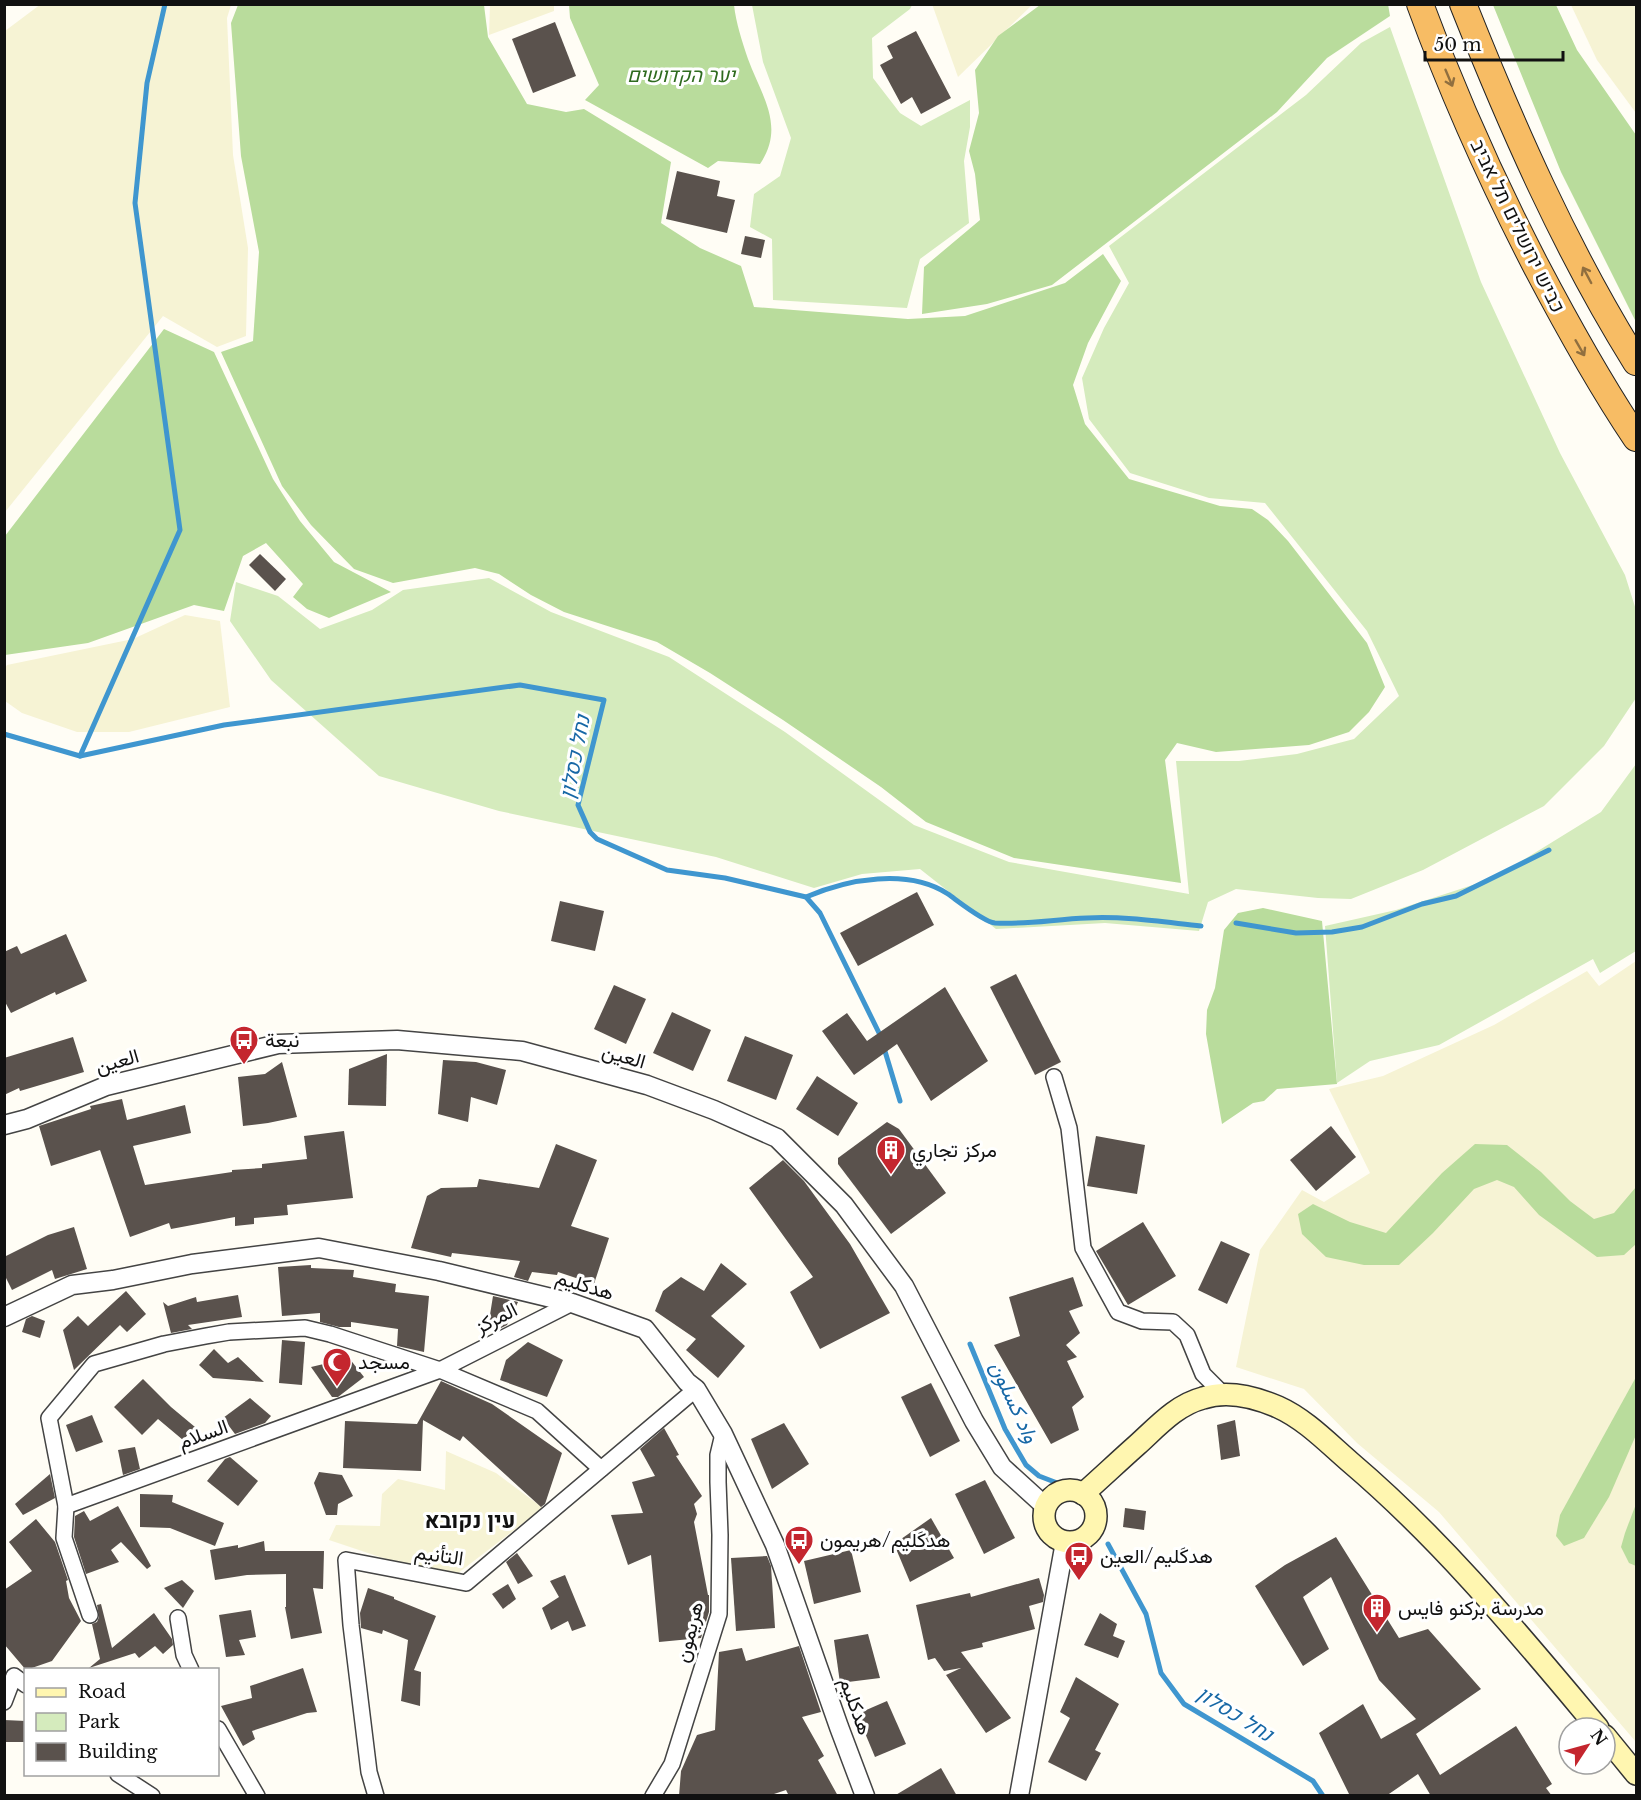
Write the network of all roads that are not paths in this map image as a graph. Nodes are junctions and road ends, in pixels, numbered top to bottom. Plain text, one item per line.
1 (1420, 4) edge
2 (1463, 4) edge
3 (1636, 362) edge
4 (1636, 438) edge
5 (1054, 1077) dead end
6 (4, 1125) edge
7 (572, 1303) junction
8 (4, 1317) edge
9 (440, 1370) junction
10 (696, 1389) junction
11 (1224, 1395) junction
12 (723, 1434) junction
13 (601, 1469) junction
14 (1083, 1494) junction
15 (66, 1506) junction
16 (1046, 1507) junction
17 (1065, 1542) junction
18 (90, 1615) dead end
19 (178, 1618) dead end
20 (190, 1668) edge
21 (15, 1677) edge
22 (4, 1702) edge
23 (1588, 1716) edge
24 (219, 1731) edge
25 (1617, 1751) edge
26 (1636, 1774) edge
27 (121, 1776) edge
28 (152, 1796) edge
29 (256, 1796) edge
30 (376, 1796) edge
31 (653, 1796) edge
32 (865, 1796) edge
33 (1019, 1796) edge

1 -> 4 highway, כביש ירושלים תל אביב
3 -> 2 highway, כביש ירושלים תל אביב
5 - 11 street
6 - 16 street, العين
7 - 8 street, هدكليم
7 - 9 street, المركز
7 - 10 street, هدكليم
9 - 13 street
9 - 15 street, السلام
9 - 15 street
10 - 12 street, هدكليم
10 - 13 street, التأنيم
11 - 14 main road
11 - 23 main road
12 - 31 street, هريمون
12 - 32 street, هدكليم
13 - 30 street, التأنيم
14 - 16 main road
14 - 17 main road
15 - 18 street
16 - 17 main road
17 - 33 street
19 - 20 street
21 - 22 street
24 - 29 street
25 - 26 main road
27 - 28 street

